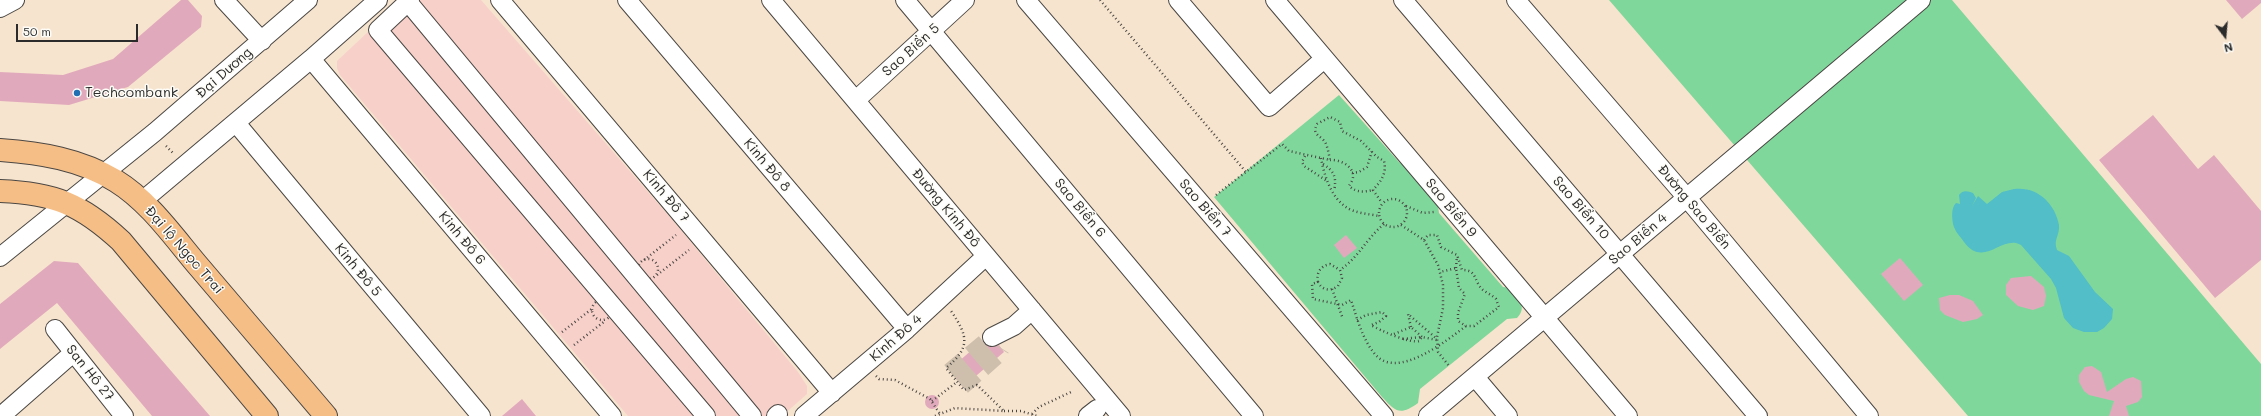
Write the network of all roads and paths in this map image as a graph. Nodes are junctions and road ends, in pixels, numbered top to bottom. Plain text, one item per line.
1 (15, 0) edge
2 (224, 0) edge
3 (308, 0) edge
4 (378, 0) edge
5 (500, 0) edge
6 (627, 0) edge
7 (771, 0) edge
8 (905, 0) edge
9 (965, 0) edge
10 (1026, 0) edge
11 (1100, 0) edge
12 (1178, 0) edge
13 (1275, 0) edge
14 (1403, 0) edge
15 (1516, 0) edge
16 (1921, 0) edge
17 (409, 1) edge
18 (0, 8) edge
19 (932, 31) junction
20 (262, 41) junction
21 (311, 59) junction
22 (1324, 59) junction
23 (856, 100) junction
24 (236, 123) junction
25 (166, 146) dead end
26 (0, 150) edge
27 (1372, 150) junction
28 (1305, 156) junction
29 (177, 158) dead end
30 (1321, 158) junction
31 (1330, 160) junction
32 (1322, 163) junction
33 (1246, 172) junction
34 (102, 173) junction
35 (1352, 173) junction
36 (1327, 182) junction
37 (1373, 190) junction
38 (0, 191) edge
39 (1334, 191) junction
40 (1214, 197) dead end
41 (1687, 198) junction
42 (66, 202) junction
43 (141, 202) junction
44 (1382, 203) junction
45 (1406, 206) junction
46 (1439, 211) dead end
47 (1379, 216) junction
48 (1384, 224) junction
49 (1401, 224) junction
50 (680, 232) dead end
51 (1424, 240) junction
52 (692, 247) dead end
53 (1620, 254) junction
54 (1457, 255) junction
55 (986, 256) junction
56 (0, 257) edge
57 (644, 260) dead end
58 (1456, 268) junction
59 (1340, 270) junction
60 (1440, 272) junction
61 (656, 275) dead end
62 (1318, 282) junction
63 (1332, 289) junction
64 (1337, 304) junction
65 (593, 308) dead end
66 (949, 308) dead end
67 (1032, 310) junction
68 (608, 318) dead end
69 (1545, 318) junction
70 (1343, 319) dead end
71 (1357, 320) junction
72 (1466, 326) junction
73 (1411, 327) junction
74 (55, 329) dead end
75 (907, 329) junction
76 (1393, 334) junction
77 (566, 337) dead end
78 (1422, 337) junction
79 (1404, 339) junction
80 (1437, 340) junction
81 (569, 341) dead end
82 (996, 342) tunnel mouth
83 (1438, 347) junction
84 (73, 353) junction
85 (1449, 366) dead end
86 (872, 373) dead end
87 (1475, 377) junction
88 (957, 382) junction
89 (1071, 392) dead end
90 (832, 393) junction
91 (932, 401) junction
92 (1004, 411) junction
93 (940, 414) junction
94 (1032, 414) junction
95 (1, 416) edge
96 (124, 416) edge
97 (267, 416) edge
98 (326, 416) edge
99 (481, 416) edge
100 (612, 416) edge
101 (706, 416) edge
102 (752, 416) edge
103 (804, 416) edge
104 (935, 416) edge
105 (1037, 416) edge
106 (1121, 416) edge
107 (1254, 416) edge
108 (1384, 416) edge
109 (1428, 416) edge
110 (1508, 416) edge
111 (1628, 416) edge
112 (1758, 416) edge
113 (1869, 416) edge

1 - 18 street
2 - 20 street
3 - 20 street, Đại Dương
4 - 21 street
5 - 90 street, Kinh Đô 7
6 - 75 street, Kinh Đô 8
7 - 23 street, Đường Kinh Đô
8 - 19 street, Sao Biển 6
9 - 19 street, Sao Biển 5
10 - 108 street, Sao Biển 7
11 - 33 path
12 - 22 street
13 - 22 street, Sao Biển 9
14 - 53 street, Sao Biển 10
15 - 41 street, Đường Sao Biển
16 - 41 street, Sao Biển 4
17 - 101 street
17 - 102 street
19 - 23 street, Sao Biển 5
19 - 107 street, Sao Biển 6
20 - 34 street, Đại Dương
21 - 24 street
21 - 100 street, Kinh Đô 6
22 - 69 street, Sao Biển 9
23 - 55 street, Đường Kinh Đô
24 - 43 street
24 - 99 street, Kinh Đô 5
25 - 29 path
26 - 34 main road, Đại lộ Ngọc Trai
27 - 31 path
27 - 35 path
27 - 37 path
28 - 30 path
28 - 33 path
28 - 36 path
30 - 31 path
30 - 32 path
31 - 35 path
32 - 36 path
32 - 39 path
33 - 40 path
34 - 42 street, Đại Dương
34 - 43 main road, Đại lộ Ngọc Trai
35 - 37 path
36 - 39 path
37 - 44 path
38 - 42 main road
39 - 47 path
41 - 53 street, Sao Biển 4
41 - 113 street, Đường Sao Biển
42 - 56 street, Đại Dương
42 - 97 main road
43 - 98 main road, Đại lộ Ngọc Trai
44 - 45 path
44 - 47 path
45 - 46 path
45 - 49 path
47 - 48 path
48 - 49 path
48 - 59 path
49 - 51 path
50 - 57 path
51 - 54 path
51 - 60 path
52 - 61 path
53 - 69 street, Sao Biển 4
53 - 112 street, Sao Biển 10
54 - 58 path
54 - 72 path
55 - 67 street, Đường Kinh Đô
55 - 75 street, Kinh Đô 4
58 - 60 path
58 - 72 path
59 - 62 path
59 - 63 path
60 - 80 path
62 - 63 path
62 - 64 path
63 - 64 path
64 - 70 path
64 - 71 path
65 - 77 path
66 - 88 path
67 - 82 street
67 - 106 street, Đường Kinh Đô
68 - 81 path
69 - 87 street, Sao Biển 4
69 - 111 street, Sao Biển 9
71 - 76 path
71 - 83 path
72 - 83 path
73 - 76 path
73 - 78 path
73 - 80 path
74 - 84 street, San Hô 27
75 - 90 street, Kinh Đô 4
76 - 79 path
78 - 79 path
78 - 79 path
78 - 80 path
80 - 83 path
83 - 85 path
84 - 95 street
84 - 96 street, San Hô 27
86 - 91 path
87 - 109 street, Sao Biển 4
87 - 110 street
88 - 91 path
88 - 92 path
89 - 94 path
90 - 103 street, Kinh Đô 4
91 - 93 path
92 - 93 path
92 - 94 path
93 - 104 path
94 - 105 path

